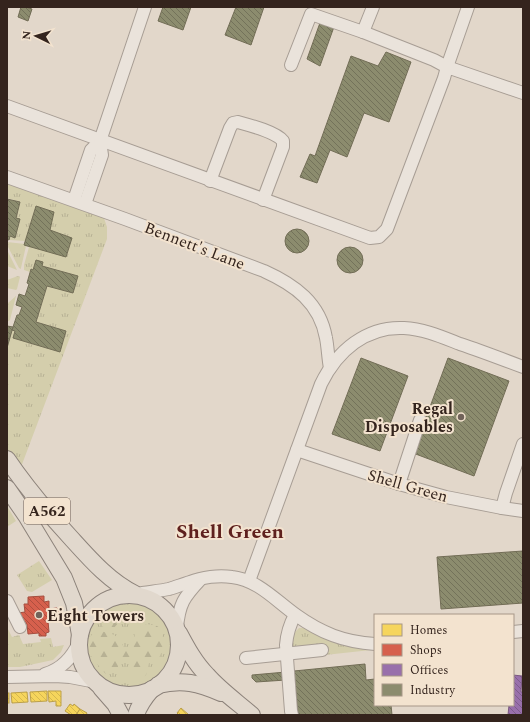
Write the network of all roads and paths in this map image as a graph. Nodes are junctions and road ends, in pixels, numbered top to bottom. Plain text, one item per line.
1 (145, 7) edge
2 (373, 7) edge
3 (468, 7) edge
4 (363, 32) junction
5 (291, 65) dead end
6 (447, 67) junction
7 (523, 93) edge
8 (7, 106) edge
9 (100, 141) junction
10 (7, 176) edge
11 (210, 181) junction
12 (74, 200) junction
13 (263, 200) junction
14 (85, 204) junction
15 (523, 367) edge
16 (330, 368) junction
17 (420, 420) dead end
18 (523, 444) edge
19 (296, 450) junction
20 (7, 459) edge
21 (399, 484) junction
22 (7, 488) edge
23 (502, 508) junction
24 (523, 511) edge
25 (201, 579) junction
26 (249, 581) junction
27 (136, 594) junction
28 (7, 601) edge
29 (295, 614) junction
30 (20, 627) dead end
31 (177, 630) junction
32 (80, 639) junction
33 (374, 644) edge
34 (322, 650) dead end
35 (287, 654) junction
36 (246, 658) dead end
37 (36, 676) junction
38 (7, 677) edge
39 (97, 683) junction
40 (155, 687) junction
41 (230, 697) junction
42 (121, 715) edge
43 (136, 715) edge
44 (252, 715) edge
45 (292, 715) edge

1 - 9 street
2 - 4 street
3 - 6 street
4 - 5 street
4 - 6 street
6 - 7 street
6 - 13 street
8 - 9 street
9 - 11 street
9 - 12 street
9 - 14 street
10 - 12 street, Bennett's Lane
11 - 13 street
11 - 13 street
12 - 14 street, Bennett's Lane
14 - 16 street, Bennett's Lane
15 - 16 street
16 - 19 street
17 - 21 street
18 - 23 street
19 - 21 street, Shell Green
19 - 26 street
20 - 27 main road, A562
21 - 23 street, Shell Green
22 - 32 main road, A562
23 - 24 street, Shell Green
25 - 26 street
25 - 27 street
25 - 31 street
26 - 29 street
27 - 31 main road, A562
27 - 32 main road
28 - 30 street
29 - 33 street
29 - 35 street
31 - 40 main road
31 - 41 main road, A562
32 - 37 street
32 - 39 main road, A562
34 - 35 street
35 - 36 street
35 - 45 street
37 - 38 street
37 - 39 street
39 - 40 main road, A562
39 - 42 main road
40 - 41 main road, A562
40 - 43 main road
41 - 44 main road, A562

